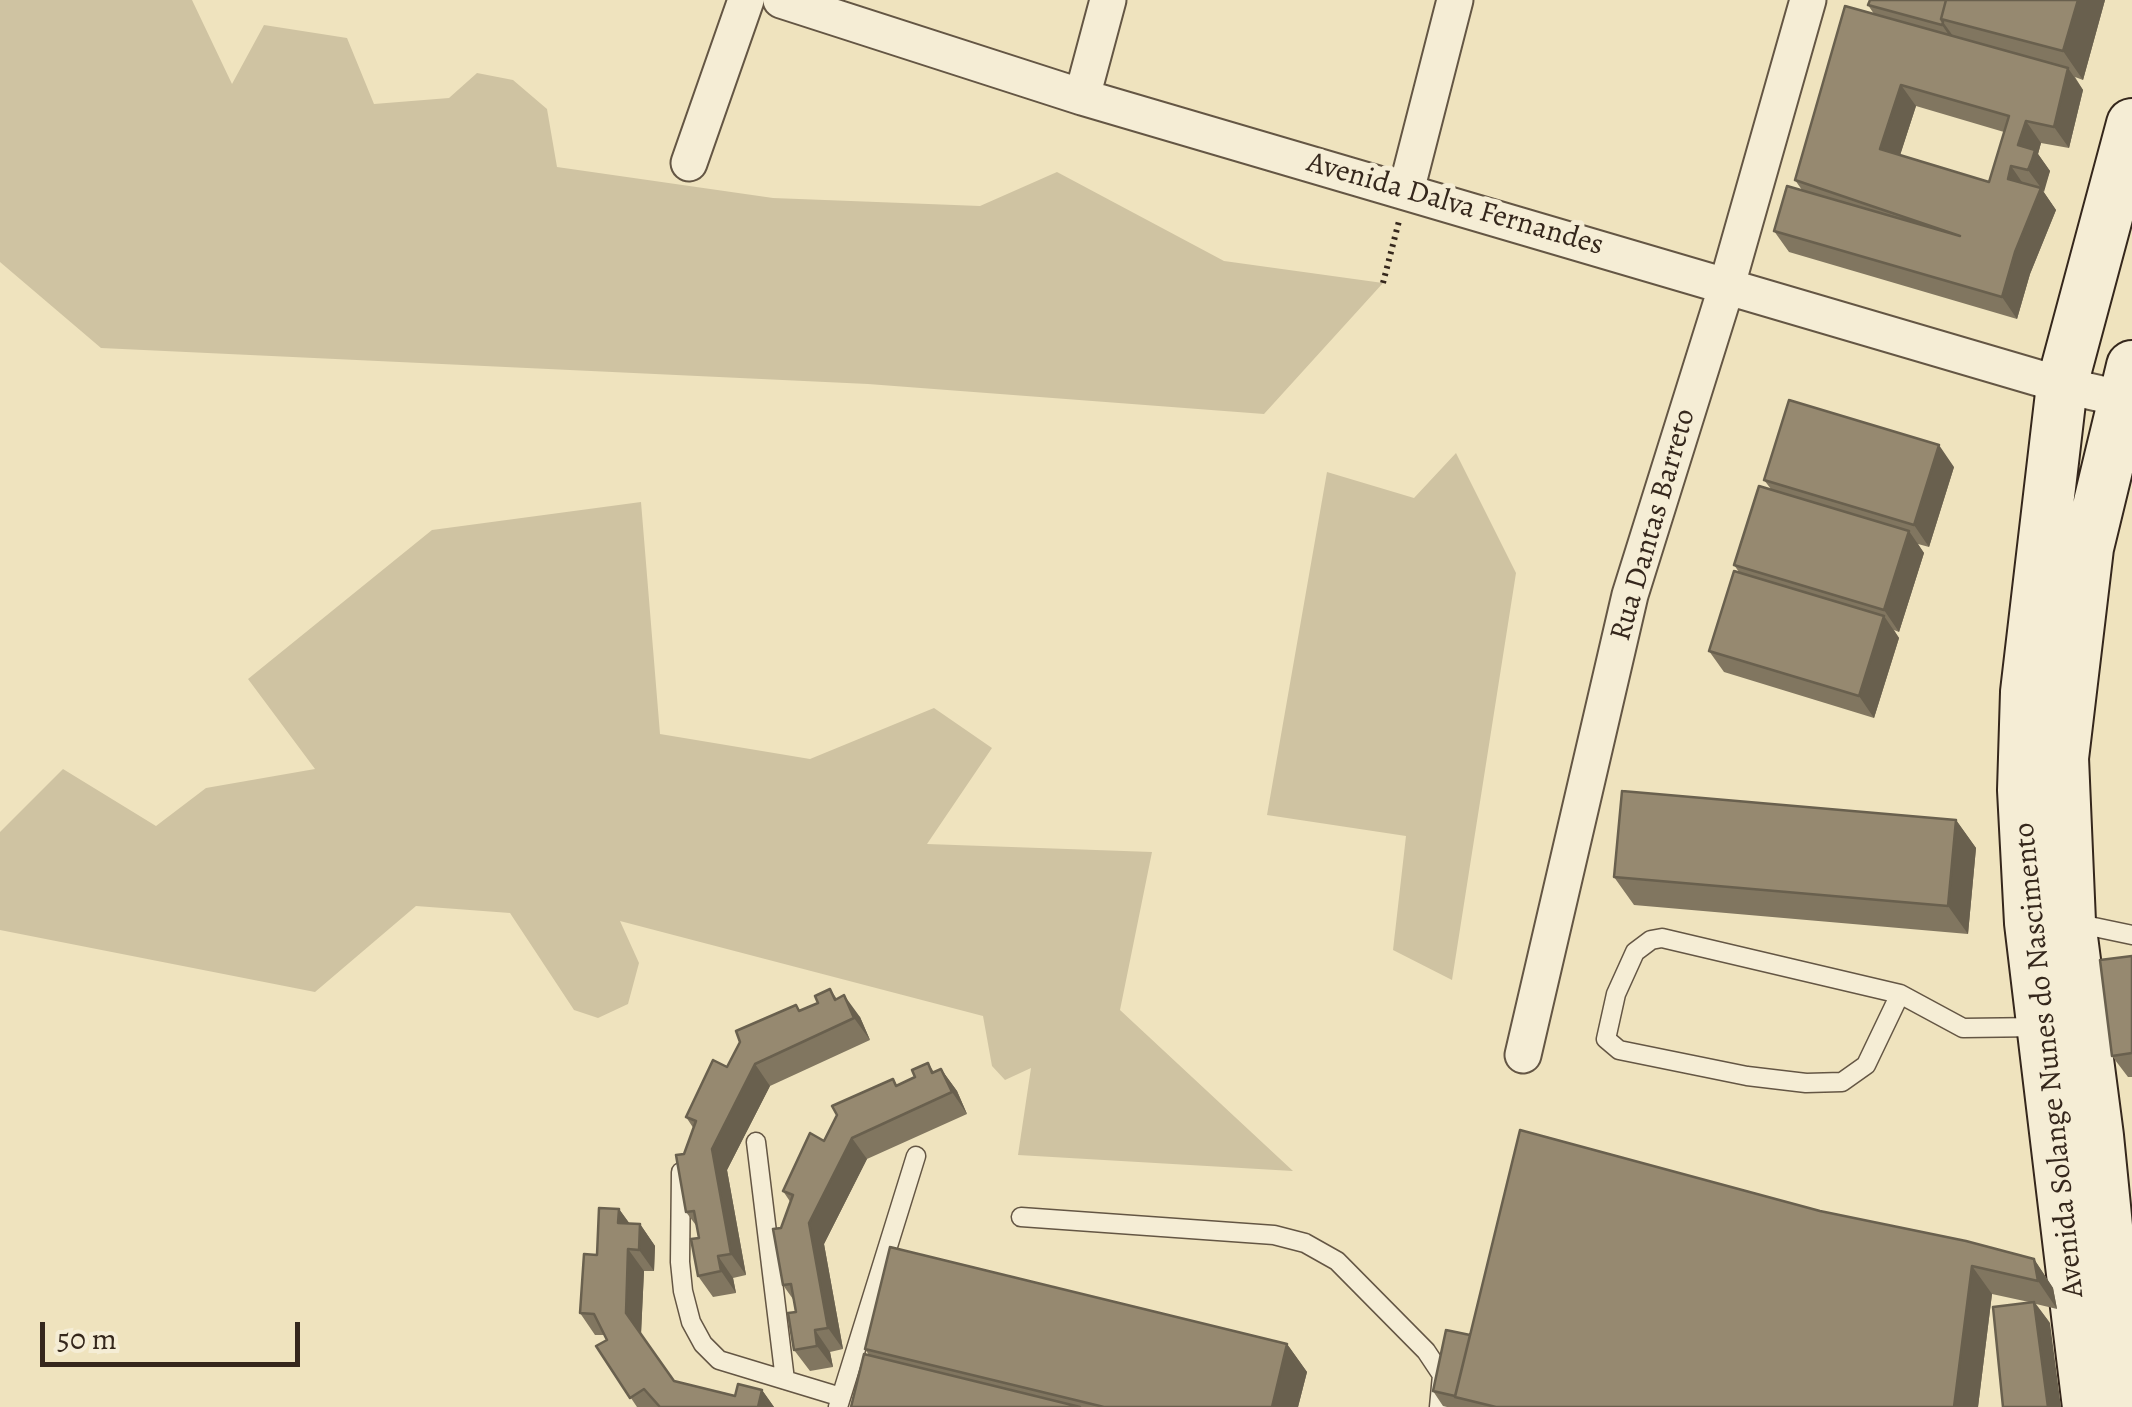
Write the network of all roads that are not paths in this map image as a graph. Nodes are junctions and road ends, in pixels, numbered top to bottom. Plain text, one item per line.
1 (746, 0) edge
2 (781, 0) edge
3 (1108, 0) edge
4 (1456, 0) edge
5 (1808, 0) edge
6 (1082, 97) junction
7 (2132, 124) edge
8 (689, 163) dead end
9 (1406, 191) junction
10 (1727, 284) junction
11 (2062, 385) junction
12 (2129, 389) edge
13 (2050, 922) junction
14 (2132, 935) edge
15 (1900, 994) junction
16 (2063, 1029) junction
17 (1522, 1055) dead end
18 (756, 1142) dead end
19 (916, 1156) dead end
20 (681, 1172) edge
21 (1020, 1216) dead end
22 (785, 1380) junction
23 (839, 1402) edge
24 (2111, 1402) edge
25 (1438, 1407) edge

1 - 8 street
2 - 6 street, Avenida Dalva Fernandes
3 - 6 street
4 - 9 street
5 - 10 street, Rua Dantas Barreto
6 - 9 street, Avenida Dalva Fernandes
7 - 11 main road, Avenida Solange Nunes do Nascimento
9 - 10 street, Avenida Dalva Fernandes
10 - 11 street, Avenida Dalva Fernandes
10 - 17 street, Rua Dantas Barreto
11 - 12 street, Avenida Dalva Fernandes
11 - 13 main road, Avenida Solange Nunes do Nascimento
12 - 13 main road, Avenida Solange Nunes do Nascimento
13 - 14 lane
13 - 16 main road, Avenida Solange Nunes do Nascimento
15 - 15 lane
15 - 16 lane
16 - 24 main road, Avenida Solange Nunes do Nascimento
16 - 24 main road, Avenida Solange Nunes do Nascimento
18 - 22 lane
19 - 23 lane
20 - 22 lane
21 - 25 lane
22 - 23 lane

